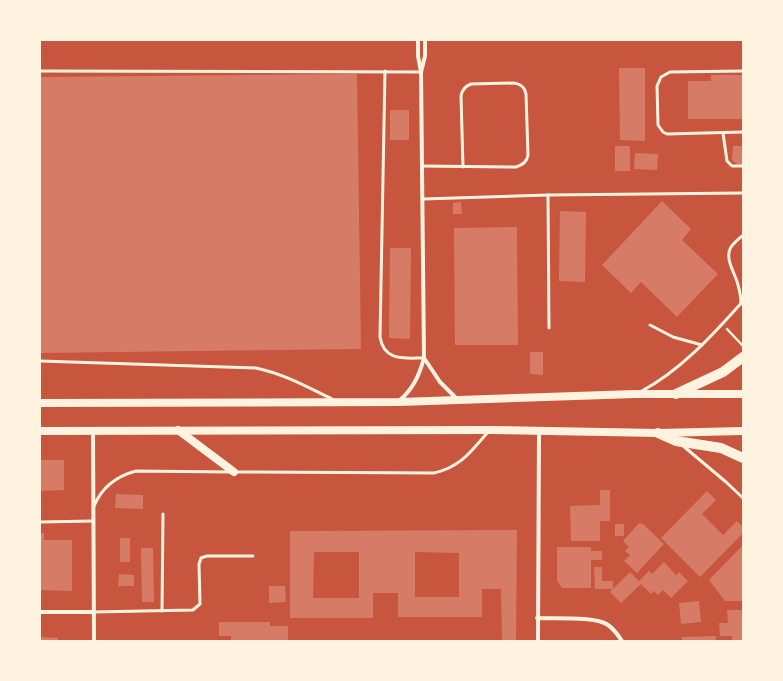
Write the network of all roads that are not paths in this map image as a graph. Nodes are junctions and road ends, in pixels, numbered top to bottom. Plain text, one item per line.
1 (417, 42) edge
2 (425, 42) edge
3 (40, 71) edge
4 (385, 71) junction
5 (421, 72) junction
6 (743, 72) edge
7 (743, 132) edge
8 (723, 133) junction
9 (422, 166) junction
10 (743, 166) edge
11 (463, 167) junction
12 (743, 193) edge
13 (548, 195) junction
14 (423, 199) junction
15 (743, 235) edge
16 (742, 303) edge
17 (650, 325) dead end
18 (548, 328) dead end
19 (702, 344) junction
20 (743, 357) edge
21 (424, 358) junction
22 (40, 362) edge
23 (635, 394) junction
24 (676, 394) junction
25 (743, 394) edge
26 (458, 400) junction
27 (337, 402) junction
28 (399, 402) junction
29 (40, 403) edge
30 (178, 430) junction
31 (490, 430) junction
32 (40, 431) edge
33 (94, 431) junction
34 (539, 431) junction
35 (743, 431) edge
36 (658, 433) junction
37 (676, 441) junction
38 (743, 458) edge
39 (234, 472) junction
40 (743, 498) edge
41 (93, 507) junction
42 (163, 514) dead end
43 (93, 521) junction
44 (40, 522) edge
45 (253, 556) dead end
46 (162, 611) junction
47 (40, 612) edge
48 (94, 612) junction
49 (537, 618) junction
50 (94, 641) edge
51 (538, 641) edge
52 (622, 641) edge

1 - 5 street
2 - 5 street
3 - 4 lane
4 - 5 lane
4 - 21 lane
5 - 9 street
6 - 8 lane
7 - 8 lane
8 - 10 lane
9 - 11 lane
9 - 14 street
11 - 11 lane
12 - 13 lane
13 - 14 lane
13 - 18 lane
14 - 21 street
15 - 16 lane
16 - 19 lane
17 - 19 lane
19 - 23 lane
20 - 24 main road
21 - 26 street
21 - 28 street
22 - 27 lane
23 - 24 main road
23 - 26 main road
24 - 25 main road
26 - 28 main road
27 - 28 main road
27 - 29 main road
30 - 31 main road
30 - 33 main road
30 - 39 main road
31 - 34 main road
31 - 39 lane
32 - 33 main road
33 - 41 street
34 - 36 main road
34 - 49 street
35 - 36 main road
36 - 37 main road
37 - 38 main road
37 - 40 lane
39 - 41 lane
41 - 43 street
42 - 46 lane
43 - 44 lane
43 - 48 street
45 - 46 lane
46 - 48 lane
47 - 48 street
48 - 50 street
49 - 51 street
49 - 52 street

